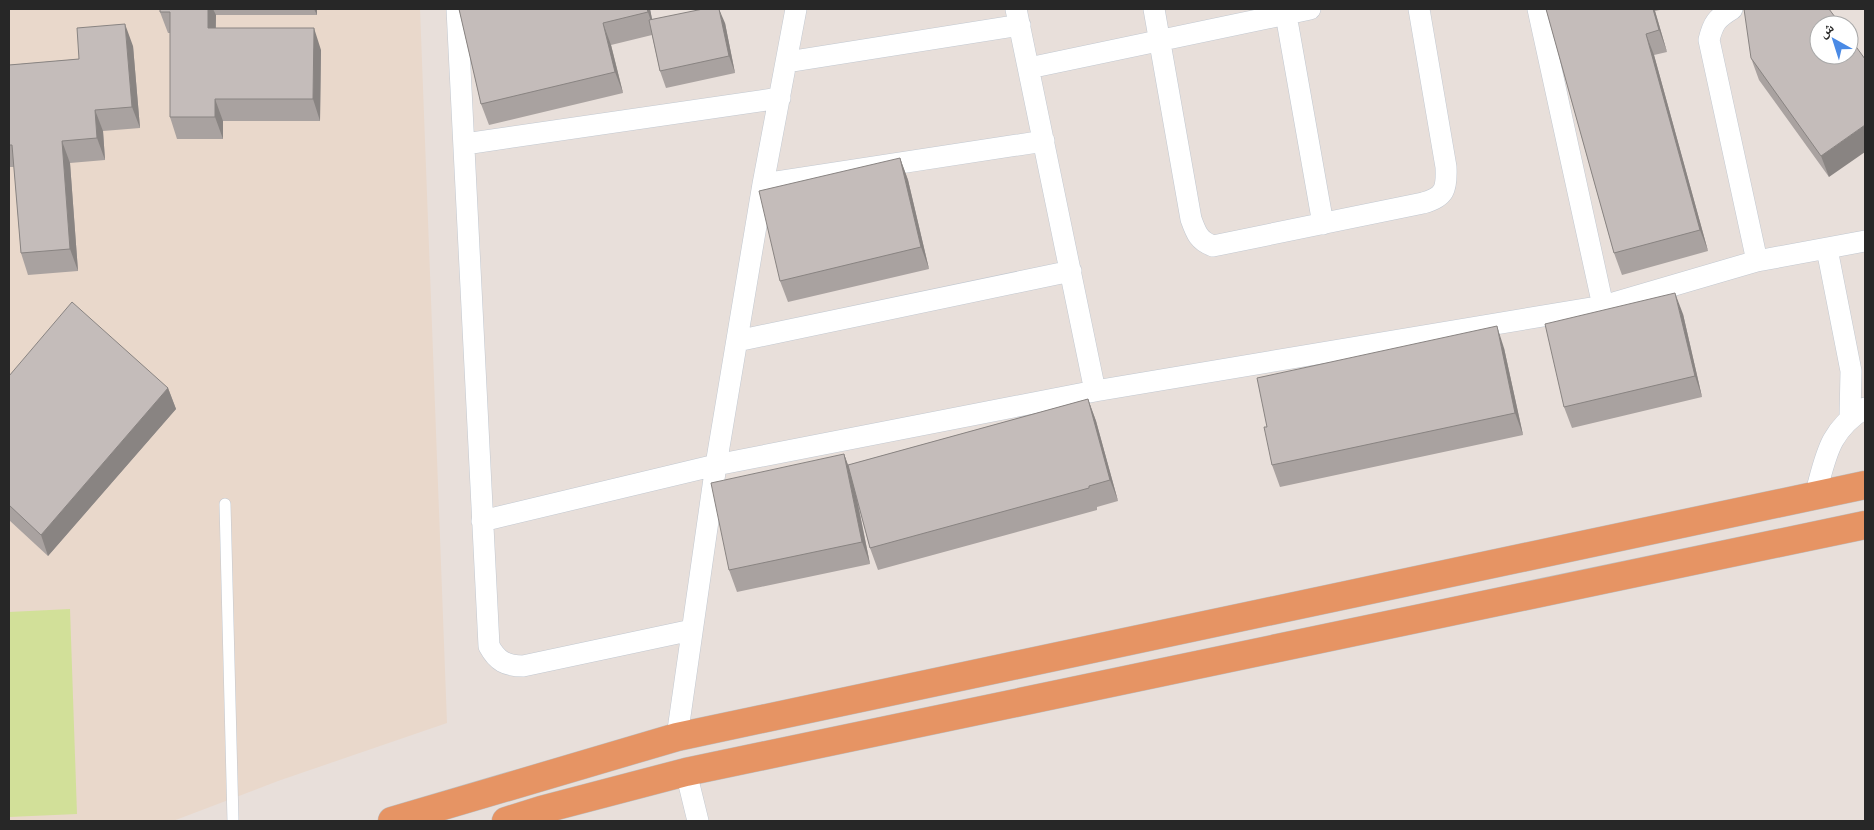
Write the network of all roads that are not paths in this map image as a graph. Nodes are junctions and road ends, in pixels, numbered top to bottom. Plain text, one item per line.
1 (457, 9) edge
2 (796, 9) edge
3 (1154, 9) edge
4 (1310, 9) edge
5 (1419, 9) edge
6 (1538, 9) edge
7 (1732, 9) edge
8 (1286, 11) edge
9 (1018, 17) edge
10 (1160, 41) junction
11 (787, 62) junction
12 (1029, 68) junction
13 (780, 98) junction
14 (1044, 141) junction
15 (465, 144) junction
16 (763, 184) junction
17 (1323, 224) junction
18 (1865, 242) edge
19 (1827, 249) junction
20 (1756, 262) junction
21 (1071, 271) junction
22 (1603, 306) junction
23 (737, 341) junction
24 (1095, 391) junction
25 (1858, 413) edge
26 (716, 465) junction
27 (1865, 485) edge
28 (1815, 496) junction
29 (225, 504) dead end
30 (482, 521) junction
31 (1865, 525) edge
32 (692, 630) junction
33 (677, 737) junction
34 (686, 772) junction
35 (233, 821) edge
36 (392, 821) edge
37 (506, 821) edge
38 (698, 821) edge

1 - 15 street
2 - 11 street
3 - 10 street
4 - 8 street
5 - 17 street
6 - 22 street
7 - 20 street
8 - 10 street
8 - 17 street
9 - 11 street
9 - 12 street
10 - 12 street
10 - 17 street
11 - 13 street
12 - 14 street
13 - 15 street
13 - 16 street
14 - 16 street
14 - 21 street
15 - 30 street
16 - 23 street
18 - 19 street
19 - 20 street
19 - 25 street
20 - 22 street
21 - 23 street
21 - 24 street
22 - 24 street
23 - 26 street
24 - 26 street
25 - 28 street
26 - 30 street
26 - 32 street
27 - 28 highway
28 - 33 highway
29 - 35 lane
30 - 32 street
31 - 34 highway
32 - 33 street
33 - 36 highway
34 - 37 highway
34 - 38 street

